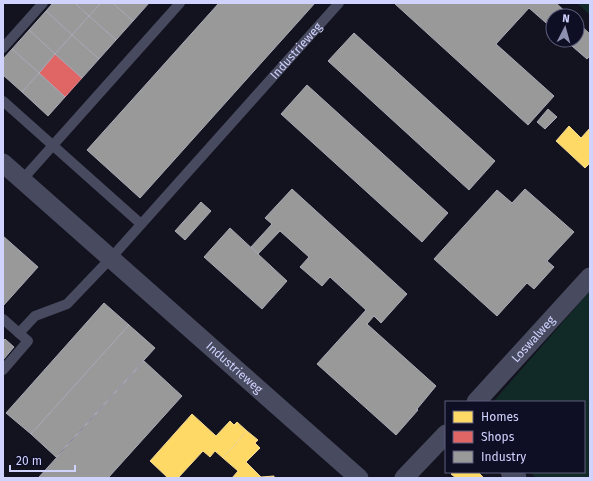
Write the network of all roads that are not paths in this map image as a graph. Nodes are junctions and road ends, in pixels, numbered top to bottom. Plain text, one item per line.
1 (43, 3) edge
2 (180, 3) edge
3 (339, 3) edge
4 (3, 48) edge
5 (3, 101) edge
6 (53, 146) junction
7 (3, 162) edge
8 (22, 180) junction
9 (141, 224) junction
10 (111, 258) junction
11 (590, 276) edge
12 (3, 319) edge
13 (19, 333) junction
14 (3, 370) edge
15 (477, 401) edge
16 (445, 435) edge
17 (359, 478) edge
18 (404, 478) edge

1 - 4 lane
2 - 6 lane
3 - 9 lane, Industrieweg
5 - 6 lane
6 - 8 lane
6 - 9 lane
7 - 8 street, Industrieweg
8 - 10 street, Industrieweg
9 - 10 lane, Industrieweg
10 - 13 lane, Industrieweg
10 - 17 street, Industrieweg
11 - 15 street, Loswalweg
12 - 13 lane
13 - 14 lane
16 - 18 street

